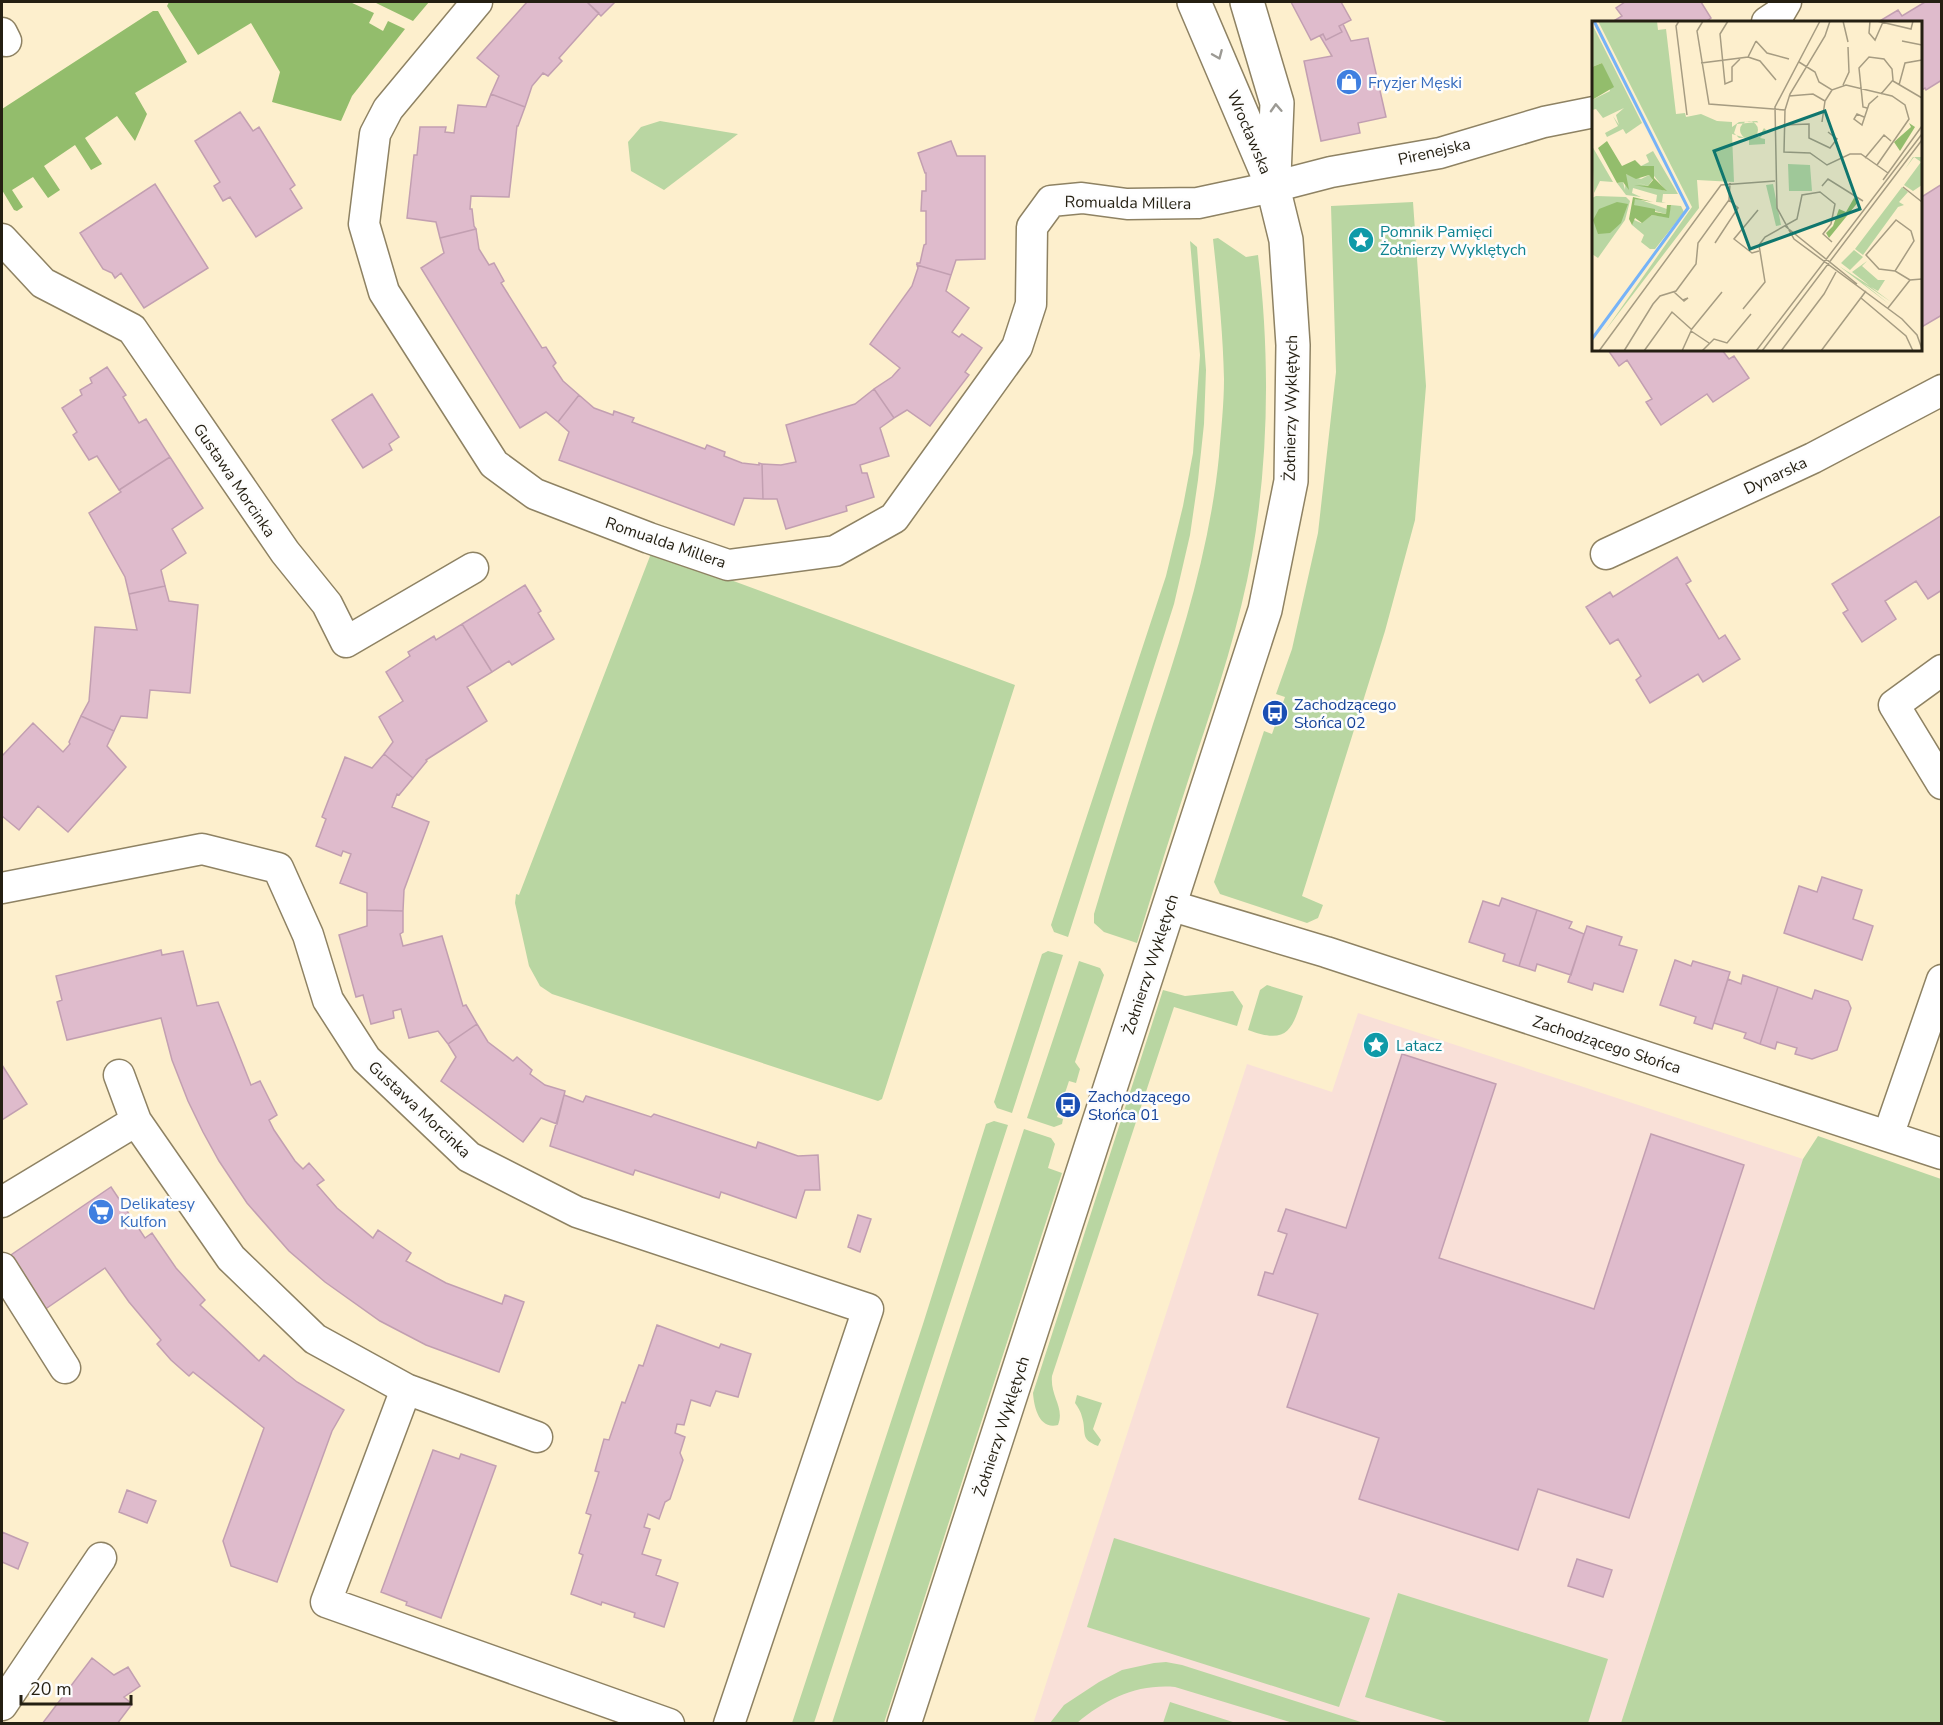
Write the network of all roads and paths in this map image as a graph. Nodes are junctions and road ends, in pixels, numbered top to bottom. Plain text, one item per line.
1 (477, 2) edge
2 (1194, 2) edge
3 (1247, 2) edge
4 (1786, 2) edge
5 (1768, 21) edge
6 (1592, 112) edge
7 (1273, 187) junction
8 (2, 239) edge
9 (1941, 390) edge
10 (1606, 554) dead end
11 (473, 568) dead end
12 (1941, 670) edge
13 (1941, 784) edge
14 (2, 888) edge
15 (1169, 905) junction
16 (1941, 980) edge
17 (119, 1074) dead end
18 (136, 1121) junction
19 (1888, 1136) junction
20 (1941, 1154) edge
21 (2, 1202) edge
22 (2, 1268) edge
23 (65, 1368) dead end
24 (406, 1389) junction
25 (537, 1437) dead end
26 (101, 1558) dead end
27 (2, 1705) edge
28 (669, 1724) edge
29 (729, 1724) edge
30 (904, 1724) edge

1 - 7 street, Romualda Millera
2 -> 7 street, Wrocławska
7 -> 3 street, Wrocławska
4 - 5 street
6 - 7 street, Pirenejska
7 - 15 street, Żołnierzy Wyklętych
8 - 11 street, Gustawa Morcinka
9 - 10 street, Dynarska
12 - 13 street
14 - 29 street, Gustawa Morcinka
15 - 19 street, Zachodzącego Słońca
15 - 30 street, Żołnierzy Wyklętych
16 - 19 street
17 - 18 street
18 - 21 street
18 - 24 street
19 - 20 street, Zachodzącego Słońca
22 - 23 street
24 - 25 street
24 - 28 street
26 - 27 street

